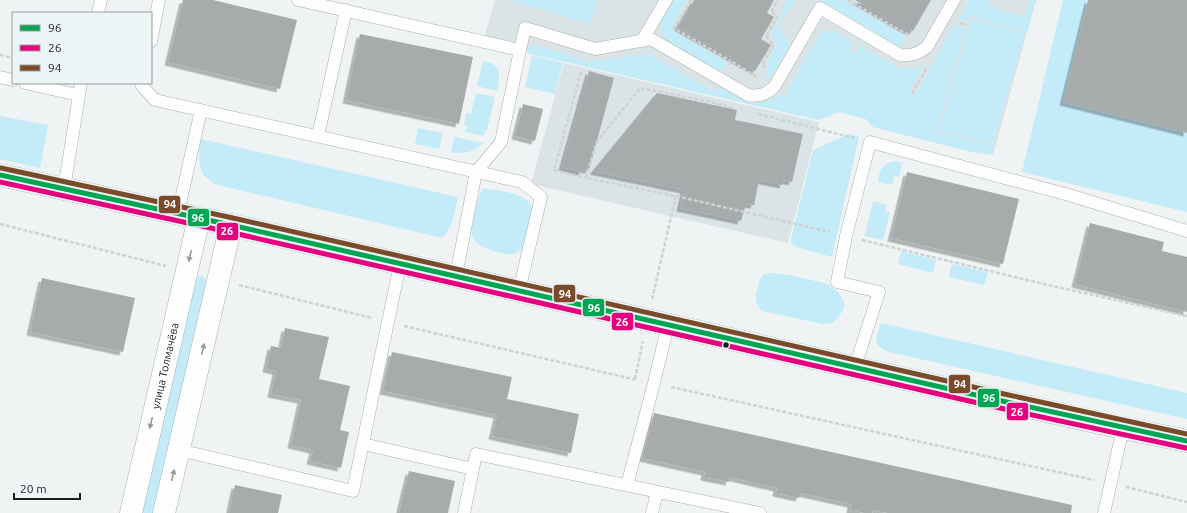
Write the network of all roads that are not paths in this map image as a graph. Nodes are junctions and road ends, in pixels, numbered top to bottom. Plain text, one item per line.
1 (100, 0) edge
2 (160, 0) edge
3 (298, 0) edge
4 (666, 0) edge
5 (954, 0) edge
6 (346, 10) junction
7 (98, 12) edge
8 (152, 36) edge
9 (642, 41) junction
10 (520, 50) junction
11 (0, 77) edge
12 (12, 80) edge
13 (29, 84) edge
14 (81, 84) edge
15 (142, 84) edge
16 (78, 96) junction
17 (201, 110) junction
18 (318, 136) junction
19 (476, 172) junction
20 (0, 175) edge
21 (64, 189) junction
22 (189, 216) junction
23 (231, 225) junction
24 (1187, 231) edge
25 (400, 264) junction
26 (456, 276) junction
27 (519, 291) junction
28 (658, 322) junction
29 (855, 367) junction
30 (1123, 428) junction
31 (1187, 441) edge
32 (363, 444) junction
33 (179, 450) junction
34 (473, 469) junction
35 (627, 485) junction
36 (657, 492) junction
37 (131, 513) edge
38 (164, 513) edge
39 (464, 513) edge
40 (652, 513) edge
41 (760, 513) edge
42 (1104, 513) edge

1 - 7 lane
2 - 8 lane
3 - 6 lane
4 - 9 lane
5 - 9 lane
6 - 10 lane
6 - 18 lane
9 - 10 lane
10 - 19 lane
11 - 12 lane
13 - 16 lane
14 - 16 lane
15 - 17 lane
16 - 21 lane
17 - 18 lane
17 - 22 lane
18 - 19 lane
19 - 26 lane
19 - 27 lane
20 - 21 main road
21 - 22 main road
22 - 23 main road
22 -> 37 main road, улица Толмачёва
23 - 25 main road
33 -> 23 main road
24 - 29 lane
25 - 26 main road
25 - 32 lane
26 - 27 main road
27 - 28 main road
28 - 29 main road
28 - 35 lane
29 - 30 main road
30 - 31 main road
30 - 42 lane
32 - 33 lane
32 - 34 lane
38 -> 33 main road
34 - 35 lane
34 - 39 lane
35 - 36 lane
36 - 40 lane
36 - 41 lane

